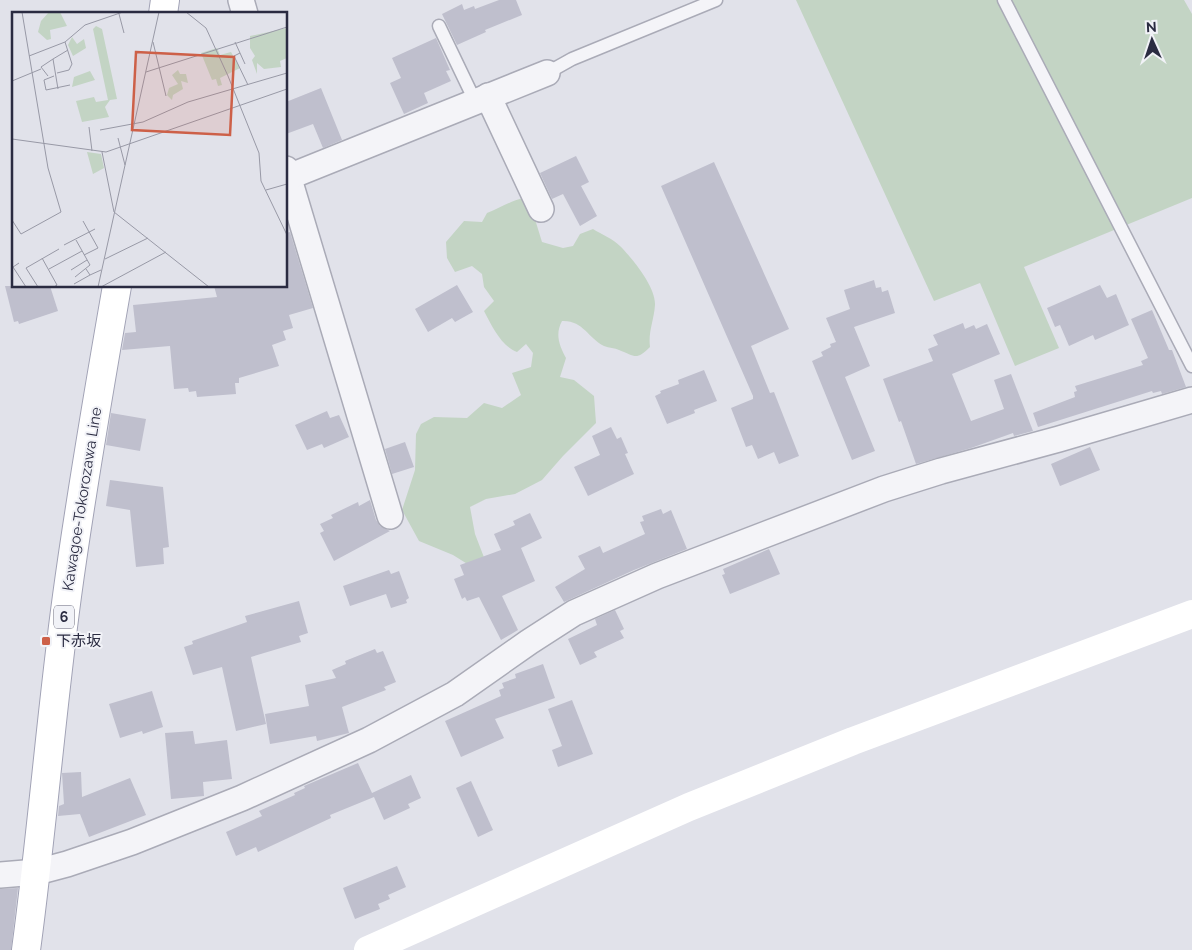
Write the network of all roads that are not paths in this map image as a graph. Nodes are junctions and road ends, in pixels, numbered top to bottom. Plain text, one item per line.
1 (716, 0) edge
2 (1004, 0) edge
3 (438, 26) dead end
4 (547, 73) joint
5 (482, 99) junction
6 (288, 174) edge
7 (288, 177) edge
8 (541, 209) dead end
9 (117, 288) edge
10 (1192, 366) edge
11 (1192, 400) edge
12 (390, 516) dead end
13 (1192, 614) edge
14 (37, 872) junction
15 (0, 875) edge
16 (26, 950) edge
17 (368, 950) edge

1 - 4 lane
2 - 10 lane
3 - 5 lane
4 - 5 street
5 - 6 street
5 - 8 street
7 - 12 street
9 - 14 street, Kawagoe-Tokorozawa Line / 6
11 - 14 street
13 - 17 street
14 - 15 street
14 - 16 street, Kawagoe-Tokorozawa Line / 6

